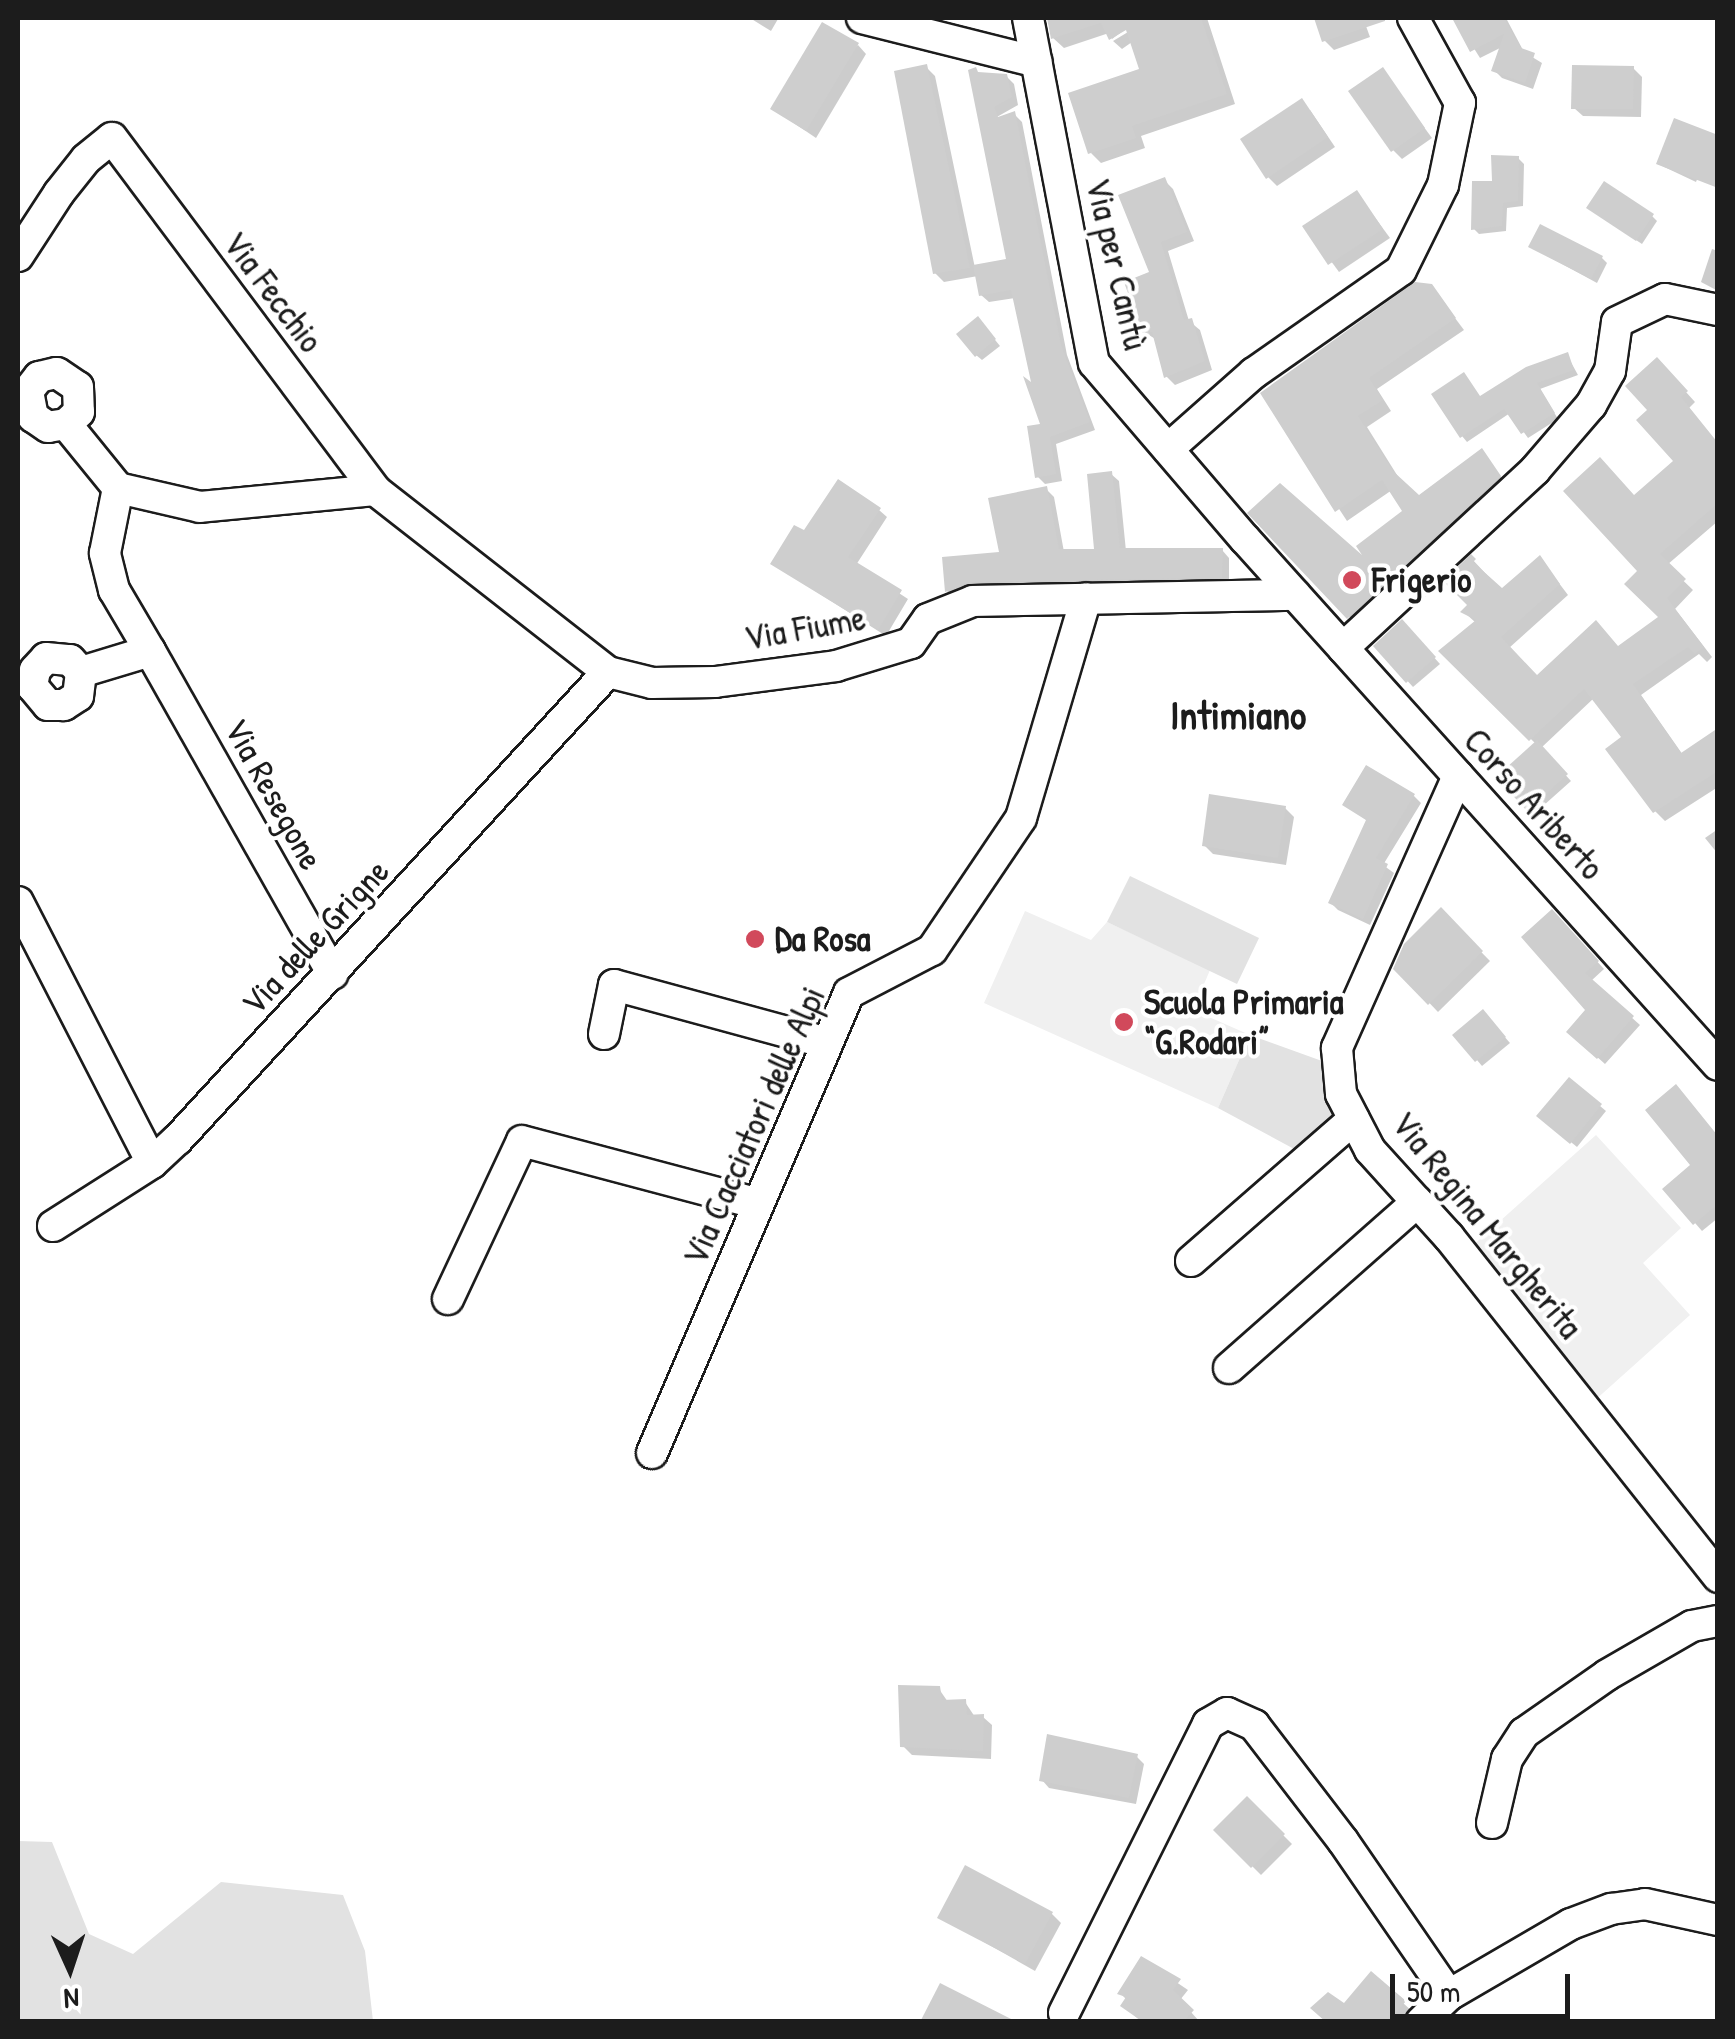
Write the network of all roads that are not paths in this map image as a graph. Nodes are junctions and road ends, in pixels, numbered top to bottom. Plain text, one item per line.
1 (862, 18) edge
2 (1028, 18) edge
3 (1413, 18) edge
4 (1036, 62) junction
5 (18, 256) edge
6 (1718, 310) edge
7 (66, 424) dead end
8 (1168, 448) junction
9 (118, 488) junction
10 (375, 490) junction
11 (1295, 594) junction
12 (1086, 598) junction
13 (1343, 648) junction
14 (150, 650) junction
15 (81, 672) dead end
16 (608, 672) junction
17 (1458, 776) junction
18 (18, 902) edge
19 (333, 974) junction
20 (604, 1034) dead end
21 (827, 1043) junction
22 (1718, 1064) edge
23 (1354, 1118) junction
24 (152, 1163) junction
25 (1417, 1202) junction
26 (758, 1204) junction
27 (53, 1226) dead end
28 (1190, 1261) dead end
29 (448, 1299) dead end
30 (1230, 1368) dead end
31 (652, 1453) dead end
32 (1718, 1576) edge
33 (1718, 1620) edge
34 (1492, 1823) dead end
35 (1713, 1920) edge
36 (1448, 1995) junction
37 (1064, 2013) dead end
38 (1420, 2022) edge

1 - 4 street
2 - 4 street, Via per Cantù
3 - 8 street
4 - 8 street, Via per Cantù
5 - 10 street, Via Fecchio
6 - 13 street
7 - 9 street
8 - 11 street, Via per Cantù
9 - 10 street
9 - 14 street, Via Resegone
10 - 16 street, Via Fiume
11 - 12 street, Via Fiume
11 - 13 street, Corso Ariberto
12 - 16 street, Via Fiume
12 - 21 street, Via Cacciatori delle Alpi
13 - 17 street, Corso Ariberto
14 - 15 street
14 - 19 street, Via Resegone
16 - 19 street, Via delle Grigne
17 - 22 street, Corso Ariberto
17 - 23 street, Via Regina Margherita
18 - 24 street
19 - 24 street, Via delle Grigne
20 - 21 street
21 - 26 street, Via Cacciatori delle Alpi
23 - 25 street, Via Regina Margherita
23 - 28 street
24 - 27 street, Via delle Grigne
25 - 30 street
25 - 32 street, Via Regina Margherita
26 - 29 street
26 - 31 street, Via Cacciatori delle Alpi
33 - 34 street
35 - 36 street
36 - 37 street
36 - 38 street

